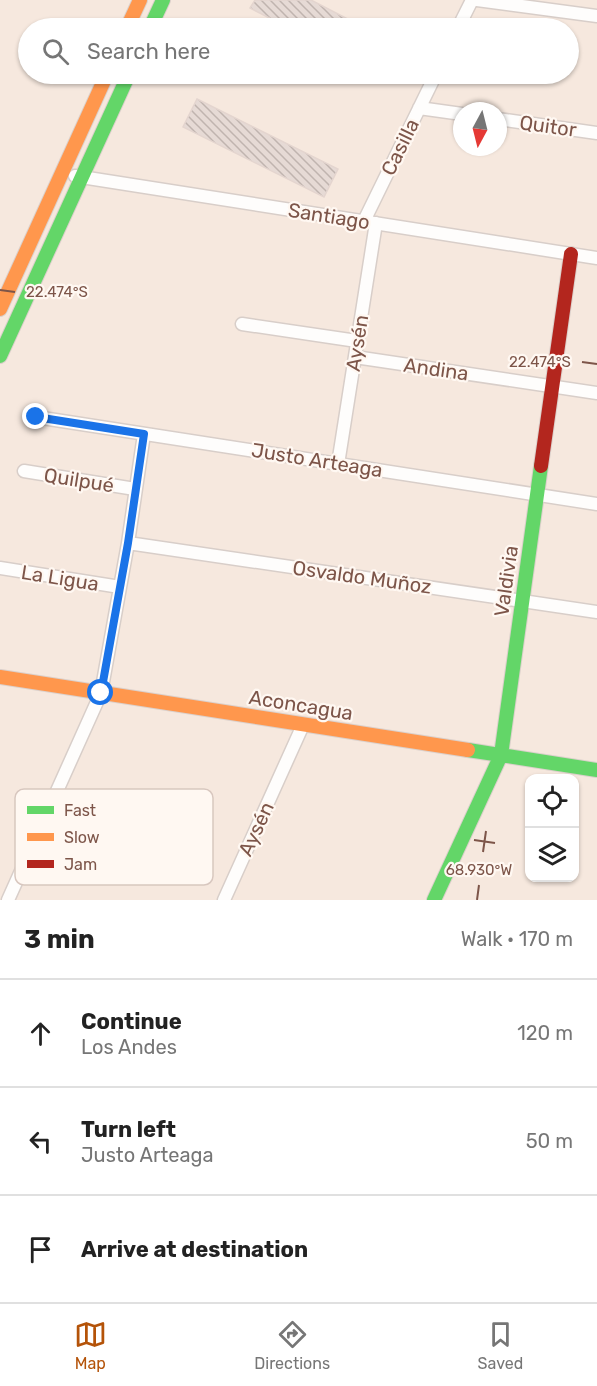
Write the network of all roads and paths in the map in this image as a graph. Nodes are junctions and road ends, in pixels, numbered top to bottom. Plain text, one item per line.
1 (140, 0) edge
2 (163, 0) edge
3 (475, 0) edge
4 (538, 4) edge
5 (597, 16) edge
6 (132, 18) edge
7 (155, 18) edge
8 (464, 18) edge
9 (102, 84) edge
10 (124, 84) edge
11 (431, 84) edge
12 (419, 108) junction
13 (453, 113) edge
14 (507, 120) edge
15 (597, 133) edge
16 (62, 174) junction
17 (82, 177) junction
18 (370, 222) junction
19 (571, 254) junction
20 (597, 258) edge
21 (2, 300) edge
22 (242, 324) dead end
23 (357, 341) junction
24 (0, 356) edge
25 (355, 357) junction
26 (553, 386) junction
27 (597, 393) edge
28 (36, 417) dead end
29 (144, 434) junction
30 (338, 464) junction
31 (24, 471) dead end
32 (135, 489) junction
33 (538, 494) junction
34 (597, 504) edge
35 (128, 543) junction
36 (0, 568) edge
37 (120, 587) junction
38 (523, 601) junction
39 (597, 612) edge
40 (0, 677) edge
41 (101, 693) junction
42 (303, 725) junction
43 (501, 755) junction
44 (597, 770) edge
45 (58, 789) edge
46 (15, 884) edge
47 (8, 900) edge
48 (224, 900) edge
49 (434, 900) edge

1 - 6 street
2 - 7 street
3 - 4 street
3 - 8 street
4 - 5 street
9 - 16 street
10 - 17 street
11 - 12 street, Casilla
12 - 13 street
12 - 18 street, Casilla
14 - 15 street, Quitor
16 - 17 street, Santiago
16 - 21 street
17 - 18 street, Santiago
17 - 24 street
18 - 19 street, Santiago
18 - 23 street, Aysén
19 - 20 street, Santiago
19 - 26 street, Valdivia
22 - 23 street
23 - 25 street, Aysén
25 - 26 street, Andina
25 - 30 street, Aysén
26 - 27 street, Andina
26 - 33 street, Valdivia
28 - 29 street, Justo Arteaga
29 - 30 street, Justo Arteaga
29 - 32 street
30 - 33 street, Justo Arteaga
31 - 32 street, Quilpué
32 - 35 street
33 - 34 street, Justo Arteaga
33 - 38 street, Valdivia
35 - 37 street
35 - 38 street, Osvaldo Muñoz
36 - 37 street, La Ligua
37 - 41 street
38 - 39 street, Osvaldo Muñoz
38 - 43 street, Valdivia
40 - 41 street, Aconcagua
41 - 42 street, Aconcagua
41 - 45 street
42 - 43 street, Aconcagua
42 - 48 street, Aysén
43 - 44 street, Aconcagua
43 - 49 street, Valdivia
46 - 47 street

